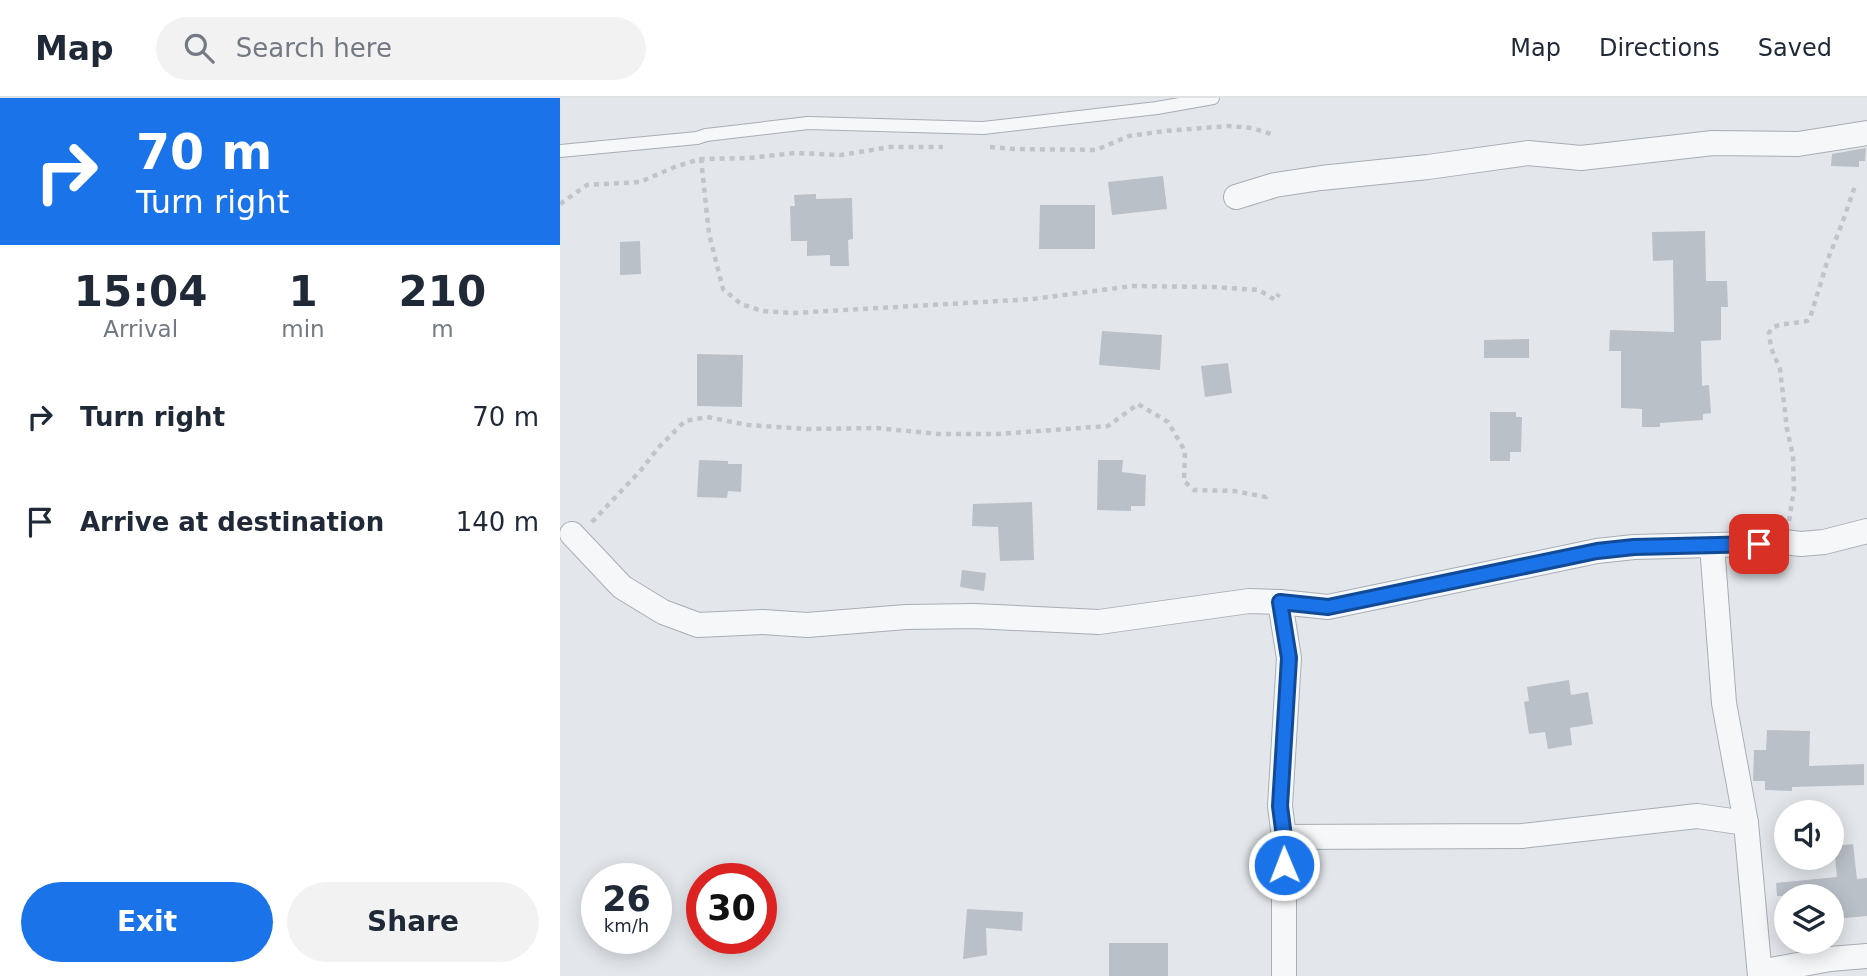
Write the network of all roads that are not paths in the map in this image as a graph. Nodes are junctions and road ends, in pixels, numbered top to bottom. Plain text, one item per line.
1 (1213, 98) edge
2 (1867, 133) edge
3 (560, 151) edge
4 (1236, 197) dead end
5 (1867, 531) edge
6 (572, 534) road end
7 (1712, 545) junction
8 (1280, 602) junction
9 (1746, 823) junction
10 (1284, 837) junction
11 (1867, 956) edge
12 (1760, 974) edge
13 (1284, 976) edge

1 - 3 lane
2 - 4 street
5 - 7 street
6 - 8 street
7 - 8 street
7 - 9 street
8 - 10 street
9 - 10 street
9 - 12 street
10 - 13 street
11 - 12 street

